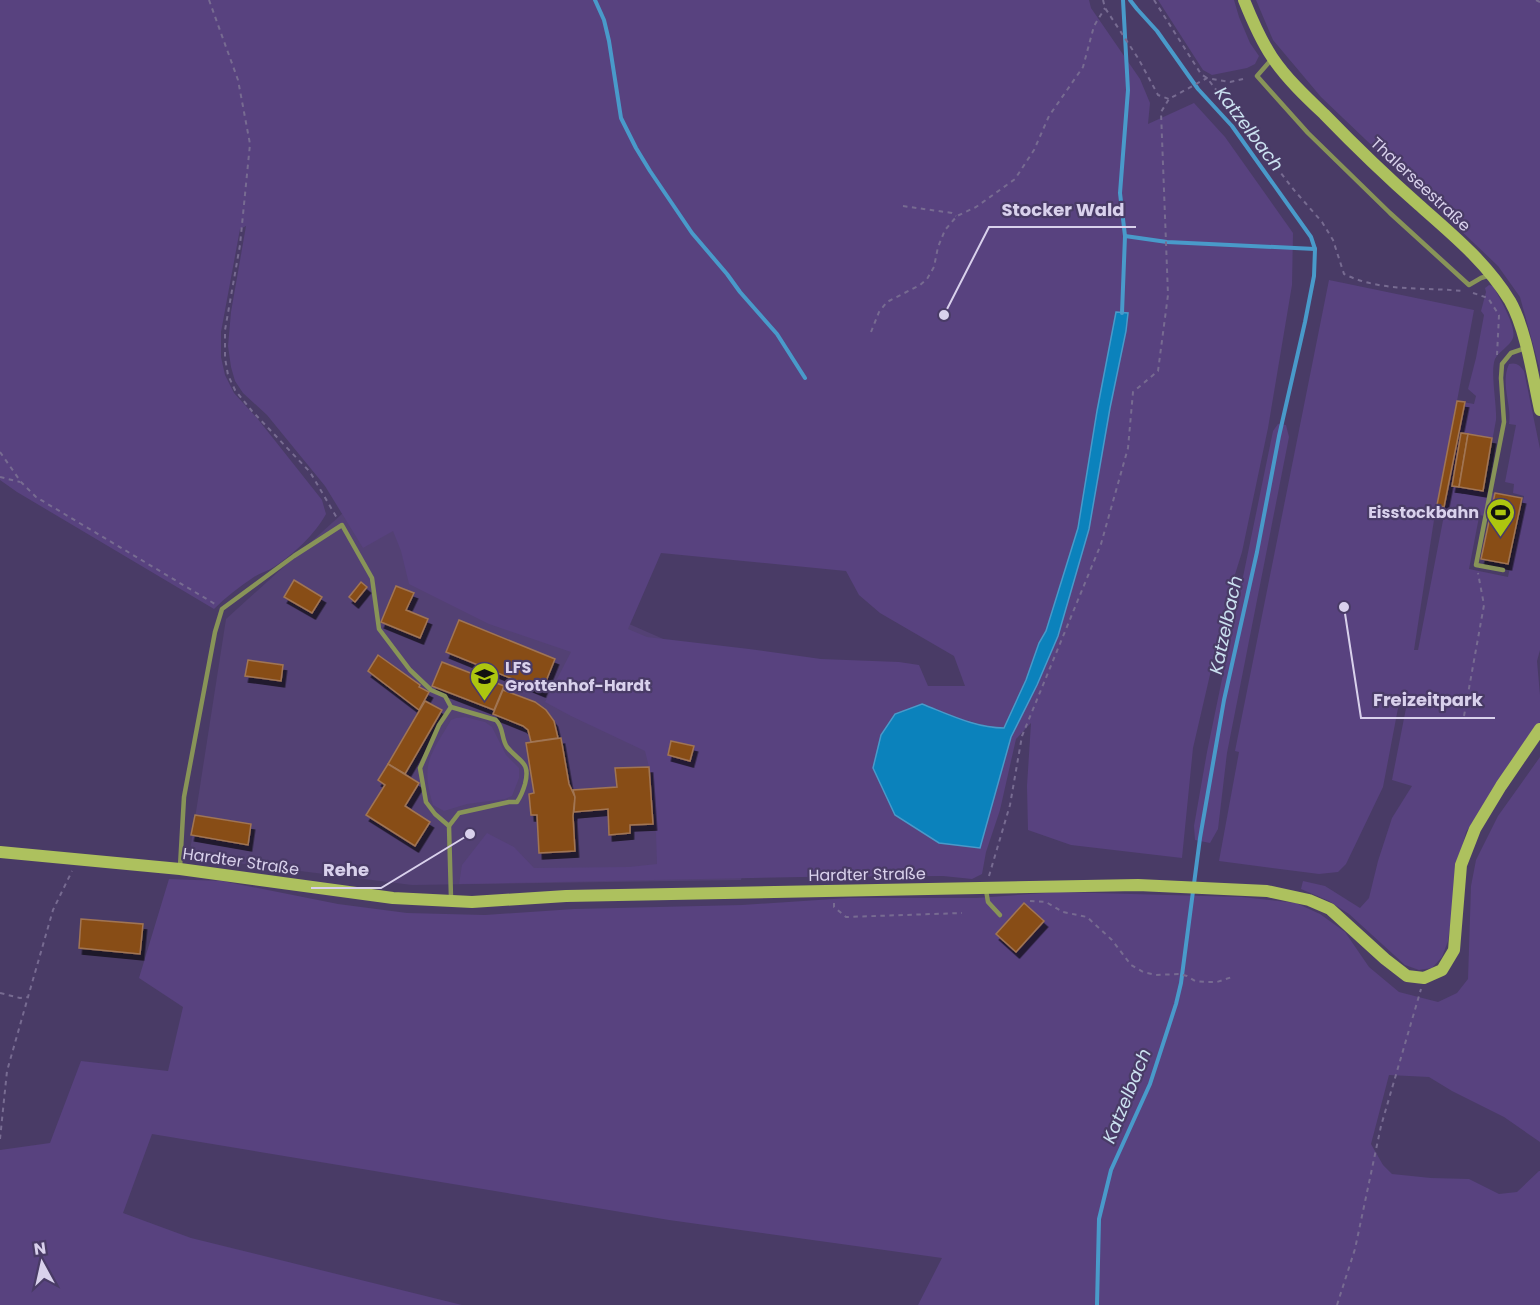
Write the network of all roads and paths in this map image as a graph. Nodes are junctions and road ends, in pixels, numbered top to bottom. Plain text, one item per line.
1 (208, 0) edge
2 (1103, 0) edge
3 (1154, 0) edge
4 (1244, 0) edge
5 (1105, 8) junction
6 (1273, 58) junction
7 (1257, 76) junction
8 (1207, 78) junction
9 (1169, 99) junction
10 (903, 206) dead end
11 (957, 216) junction
12 (1492, 275) junction
13 (1462, 291) dead end
14 (1474, 293) dead end
15 (871, 332) dead end
16 (1526, 348) junction
17 (1502, 364) junction
18 (1540, 410) edge
19 (0, 452) edge
20 (0, 477) edge
21 (21, 482) junction
22 (342, 525) junction
23 (1476, 565) junction
24 (1503, 570) dead end
25 (222, 609) junction
26 (451, 707) junction
27 (1464, 716) dead end
28 (1540, 729) edge
29 (449, 826) junction
30 (0, 852) edge
31 (77, 860) junction
32 (180, 869) junction
33 (986, 888) junction
34 (832, 891) junction
35 (451, 901) junction
36 (1026, 901) dead end
37 (963, 913) dead end
38 (1000, 915) dead end
39 (1232, 977) dead end
40 (1424, 978) junction
41 (0, 993) edge
42 (28, 997) junction
43 (0, 1139) edge
44 (1337, 1305) edge

1 - 22 path
2 - 5 path
3 - 8 path
4 - 6 street, Thalerseestraße
5 - 9 path
5 - 11 path
6 - 7 lane
6 - 12 street, Thalerseestraße
7 - 8 path
7 - 12 lane
8 - 9 path
8 - 13 path
9 - 33 path
10 - 11 path
11 - 15 path
12 - 16 street, Thalerseestraße
14 - 17 path
16 - 17 lane
16 - 18 street, Thalerseestraße
17 - 23 lane
19 - 21 path
20 - 21 path
21 - 25 path
22 - 25 lane
22 - 26 lane
23 - 24 lane
23 - 27 path
25 - 32 lane
26 - 29 lane
26 - 29 lane
28 - 40 street
29 - 35 lane
30 - 31 street, Hardter Straße
31 - 32 street, Hardter Straße
31 - 42 path
32 - 35 street, Hardter Straße
33 - 34 street, Hardter Straße
33 - 38 lane
33 - 40 street, Hardter Straße
34 - 35 street, Hardter Straße
34 - 37 path
36 - 39 path
40 - 44 path
41 - 42 path
42 - 43 path

